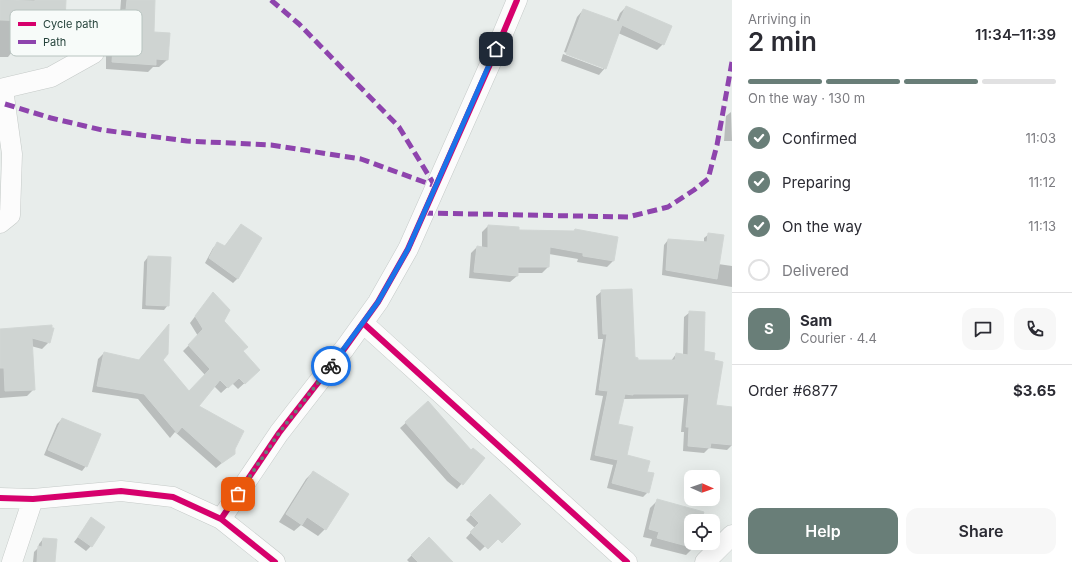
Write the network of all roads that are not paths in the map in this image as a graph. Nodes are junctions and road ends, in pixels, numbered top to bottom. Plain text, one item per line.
1 (517, 0) edge
2 (89, 56) edge
3 (1, 89) edge
4 (0, 224) edge
5 (363, 323) junction
6 (0, 498) edge
7 (32, 499) junction
8 (221, 519) junction
9 (732, 535) edge
10 (12, 562) edge
11 (275, 562) edge
12 (627, 562) edge
13 (705, 562) edge

1 - 5 street
2 - 3 street
3 - 4 street
5 - 8 street
5 - 12 street
6 - 7 street
7 - 8 street
7 - 10 street
8 - 11 street
9 - 13 street

